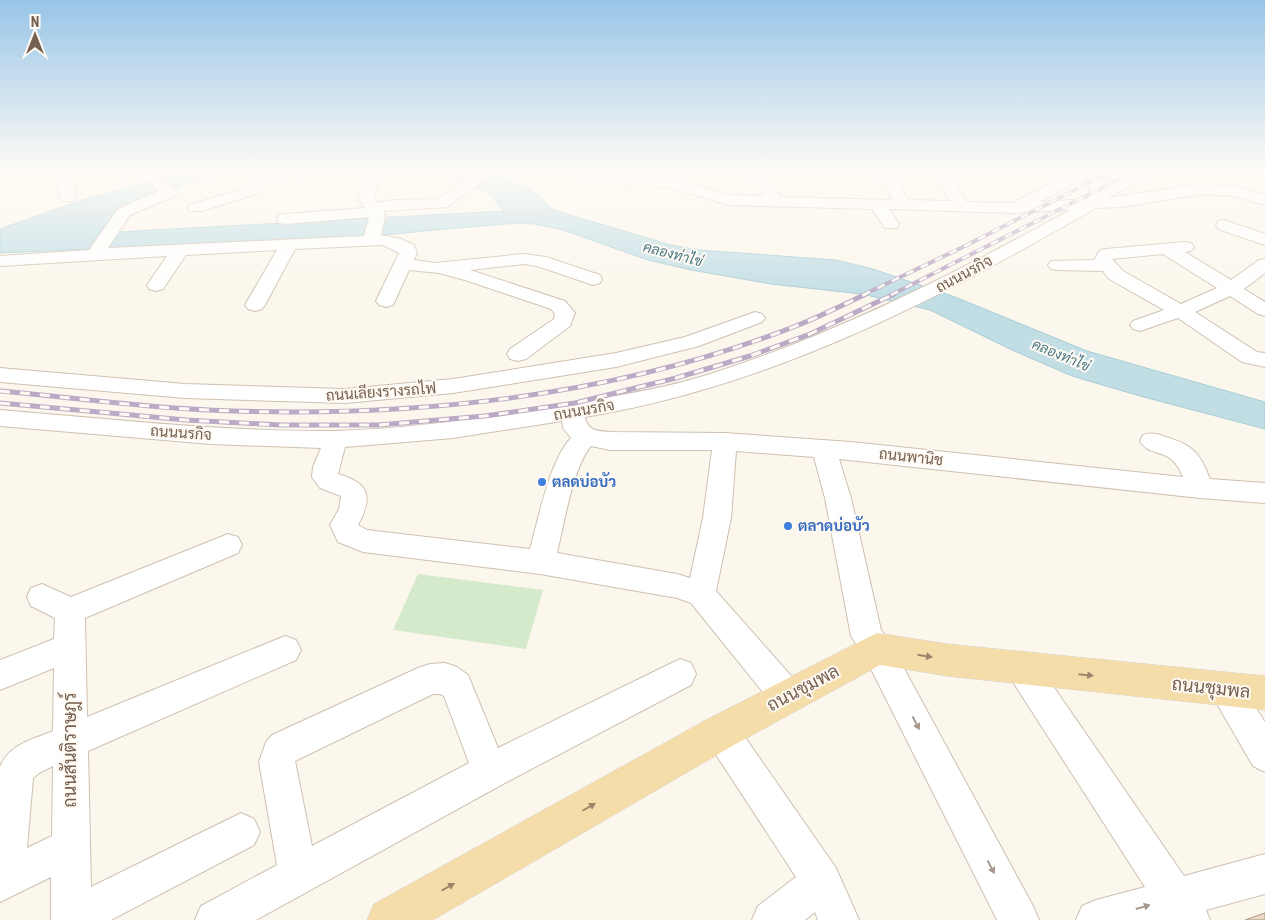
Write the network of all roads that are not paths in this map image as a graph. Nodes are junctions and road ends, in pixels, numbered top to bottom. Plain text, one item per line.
1 (123, 214) edge
2 (351, 214) edge
3 (376, 214) edge
4 (884, 214) edge
5 (936, 214) edge
6 (1070, 214) edge
7 (285, 219) dead end
8 (891, 224) dead end
9 (942, 224) dead end
10 (1224, 225) dead end
11 (371, 239) junction
12 (1265, 240) edge
13 (288, 246) junction
14 (180, 250) junction
15 (96, 252) junction
16 (0, 261) edge
17 (403, 264) junction
18 (1265, 264) edge
19 (1057, 265) dead end
20 (1107, 266) junction
21 (441, 268) junction
22 (472, 276) junction
23 (593, 279) dead end
24 (156, 285) dead end
25 (1229, 289) junction
26 (460, 294) dead end
27 (386, 301) dead end
28 (255, 305) dead end
29 (1265, 310) edge
30 (1180, 311) junction
31 (755, 318) dead end
32 (1140, 325) dead end
33 (518, 354) dead end
34 (1265, 360) edge
35 (0, 375) edge
36 (572, 412) junction
37 (0, 418) edge
38 (586, 437) junction
39 (336, 439) junction
40 (1152, 440) dead end
41 (725, 442) junction
42 (824, 450) junction
43 (1200, 488) junction
44 (1265, 493) edge
45 (228, 545) dead end
46 (540, 562) junction
47 (701, 594) junction
48 (70, 647) junction
49 (877, 649) junction
50 (285, 650) dead end
51 (1022, 668) junction
52 (680, 674) dead end
53 (0, 675) edge
54 (1225, 690) junction
55 (1265, 693) edge
56 (787, 696) junction
57 (721, 732) junction
58 (70, 741) junction
59 (1265, 754) edge
60 (490, 771) junction
61 (241, 832) dead end
62 (70, 848) junction
63 (1265, 874) edge
64 (298, 875) junction
65 (3, 880) edge
66 (822, 882) junction
67 (1183, 909) edge
68 (405, 916) edge
69 (71, 920) edge
70 (215, 920) edge
71 (772, 920) edge
72 (839, 920) edge
73 (1019, 920) edge
74 (1096, 920) edge

1 - 15 street
2 - 7 street
3 - 11 street
4 - 8 street
5 - 9 street
6 - 36 street, ถนนนรกิจ
10 - 12 street
11 - 13 street
11 - 17 street
13 - 14 street
13 - 28 street
14 - 15 street
14 - 24 street
15 - 16 street
17 - 21 street
17 - 27 street
18 - 25 street
19 - 20 street
20 - 25 street
20 - 30 street
21 - 22 street
21 - 23 street
22 - 26 street
22 - 33 street
25 - 29 street
25 - 30 street
30 - 32 street
30 - 34 street
31 - 35 street, ถนนเลียงรางรถไฟ
36 - 38 street
36 - 39 street, ถนนนรกิจ
37 - 39 street, ถนนนรกิจ
38 - 41 street, ถนนพานิช
38 - 46 street
39 - 46 street
40 - 43 street
41 - 42 street, ถนนพานิช
41 - 47 street
42 - 43 street, ถนนพานิช
42 - 49 street
43 - 44 street, ถนนพานิช
45 - 48 street, ถนนสันติราษฎร์
46 - 47 street
47 - 56 street
48 - 53 street
48 - 58 street, ถนนสันติราษฎร์
49 -> 51 main road, ถนนชุมพล
49 - 56 main road, ถนนชุมพล
49 -> 73 street
50 - 58 street
51 -> 54 main road, ถนนชุมพล
51 - 67 street
52 - 60 street
54 - 55 main road, ถนนชุมพล
54 - 59 street
56 - 57 main road, ถนนชุมพล
57 - 66 street
68 -> 57 main road, ถนนชุมพล
58 - 62 street, ถนนสันติราษฎร์
58 - 65 street
60 - 64 street
60 - 64 street
61 - 69 street
62 - 65 street
62 - 69 street, ถนนสันติราษฎร์
63 - 67 street
64 - 70 street
66 - 71 street
66 - 72 street
74 -> 67 street

